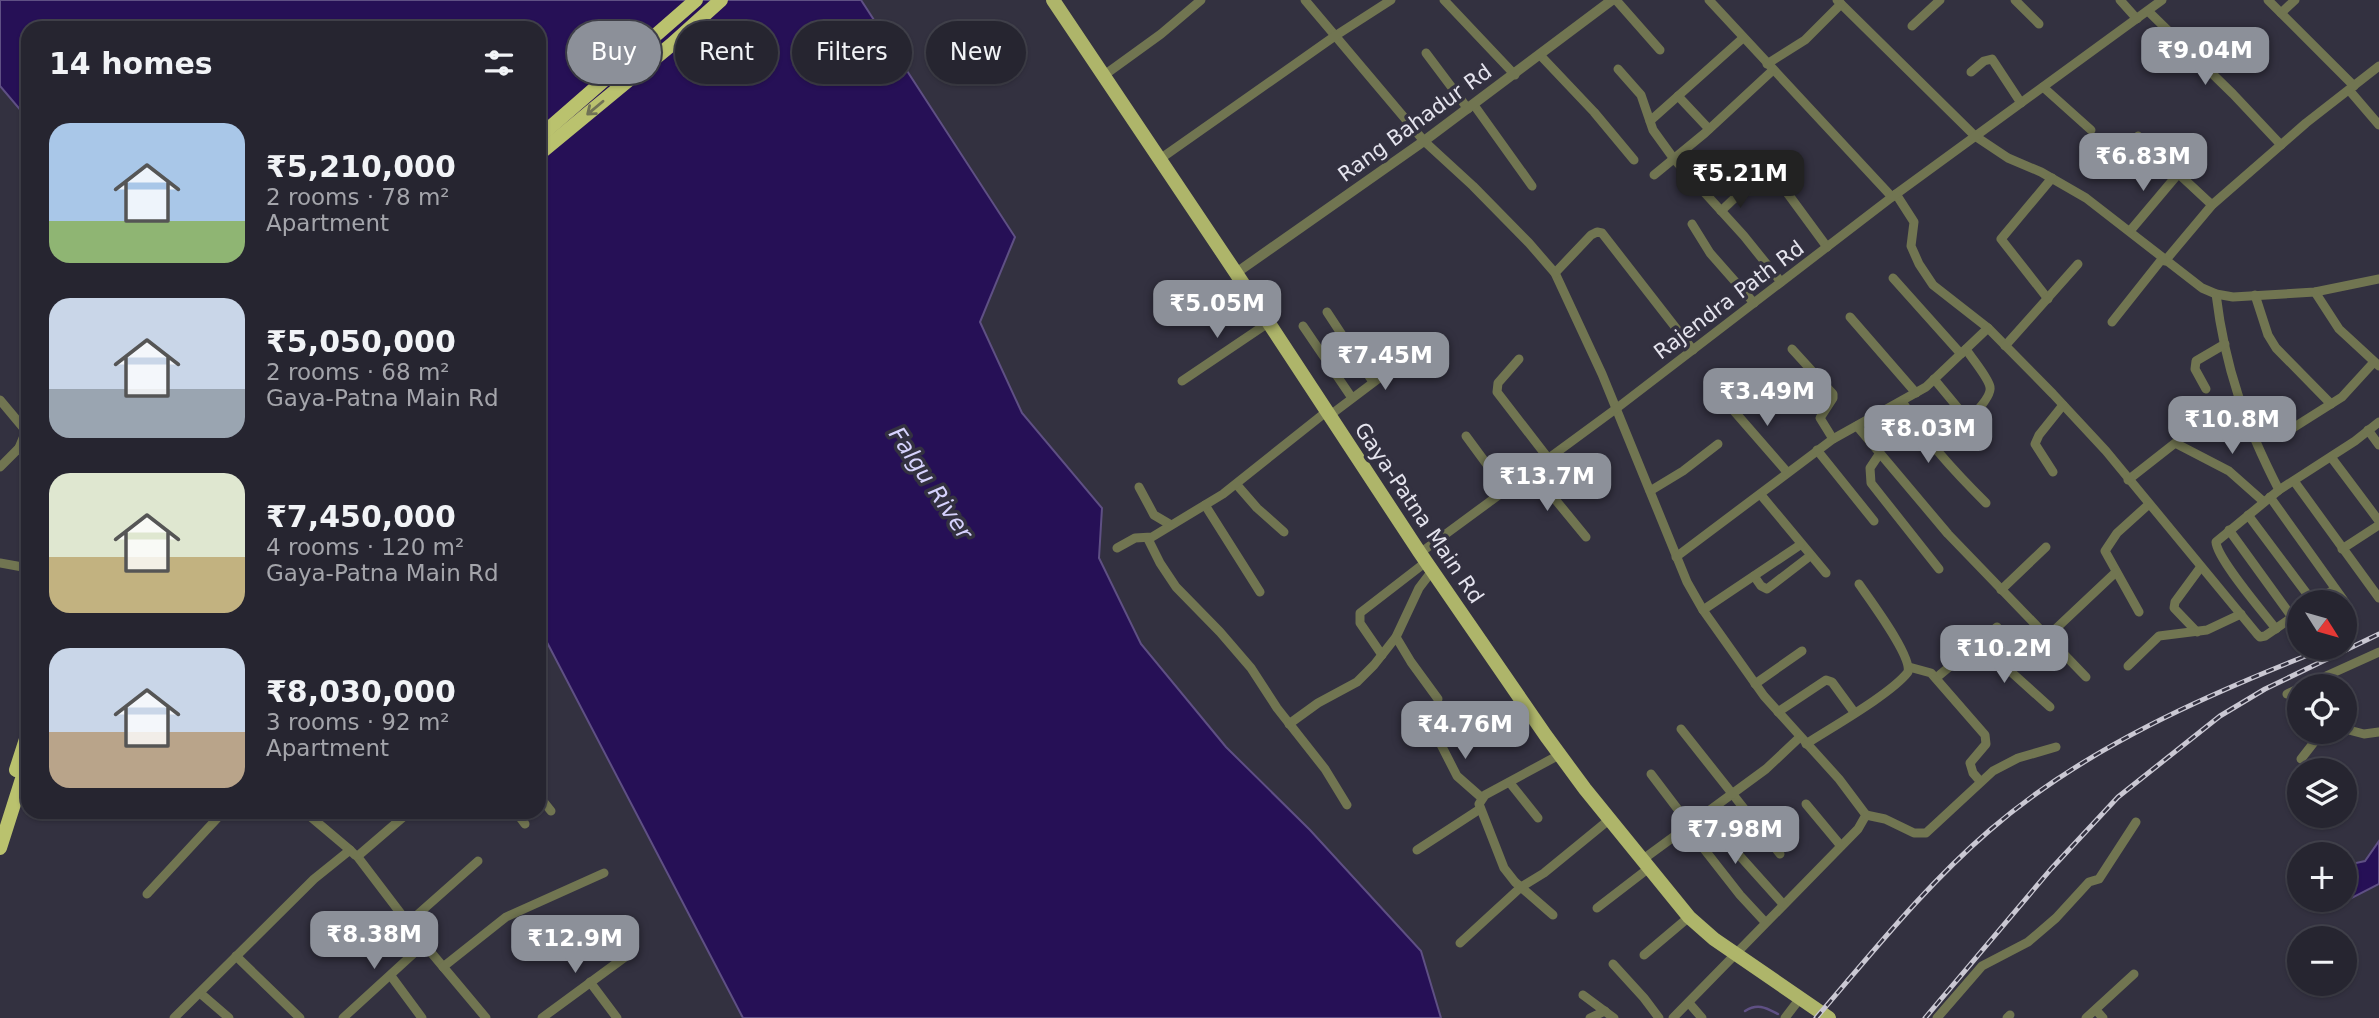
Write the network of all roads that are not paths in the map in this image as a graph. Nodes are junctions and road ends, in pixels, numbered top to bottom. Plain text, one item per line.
1 (696, 0) edge
2 (721, 0) edge
3 (1053, 0) edge
4 (1201, 0) edge
5 (1305, 0) edge
6 (1391, 0) edge
7 (1444, 0) edge
8 (1614, 0) edge
9 (1709, 0) edge
10 (1940, 0) edge
11 (2120, 0) edge
12 (2162, 0) edge
13 (2268, 0) edge
14 (2295, 0) edge
15 (1839, 2) edge
16 (2022, 2) edge
17 (2148, 11) junction
18 (2281, 13) junction
19 (2137, 19) junction
20 (2039, 24) dead end
21 (1912, 26) dead end
22 (1335, 36) junction
23 (1743, 38) junction
24 (1660, 50) dead end
25 (1426, 53) dead end
26 (1540, 55) junction
27 (1770, 67) junction
28 (1618, 69) dead end
29 (1971, 72) dead end
30 (2377, 72) edge
31 (1515, 75) junction
32 (1103, 76) junction
33 (2043, 87) junction
34 (2352, 88) junction
35 (1678, 96) junction
36 (2021, 103) junction
37 (1471, 107) junction
38 (1650, 121) junction
39 (2379, 125) edge
40 (1709, 129) junction
41 (2091, 130) dead end
42 (546, 131) edge
43 (1975, 136) junction
44 (2138, 136) dead end
45 (1424, 141) junction
46 (2281, 145) junction
47 (546, 148) edge
48 (1160, 159) junction
49 (1634, 159) dead end
50 (1674, 159) junction
51 (2178, 174) junction
52 (1654, 175) dead end
53 (2052, 178) junction
54 (1532, 186) dead end
55 (1894, 196) junction
56 (2212, 205) junction
57 (1721, 211) junction
58 (1692, 224) dead end
59 (2130, 231) junction
60 (1827, 247) junction
61 (2164, 260) junction
62 (2078, 264) dead end
63 (1236, 273) junction
64 (1555, 273) junction
65 (1894, 278) dead end
66 (2379, 279) edge
67 (1781, 282) junction
68 (2315, 292) junction
69 (2216, 294) junction
70 (2255, 295) junction
71 (2048, 299) junction
72 (1754, 303) junction
73 (1327, 312) dead end
74 (1850, 317) dead end
75 (2112, 321) dead end
76 (1268, 323) junction
77 (1303, 326) dead end
78 (1989, 328) junction
79 (2225, 344) junction
80 (1423, 345) dead end
81 (2005, 346) junction
82 (1793, 349) dead end
83 (1693, 350) junction
84 (1963, 352) junction
85 (1519, 359) dead end
86 (2376, 364) edge
87 (1934, 379) junction
88 (1182, 381) dead end
89 (1373, 382) junction
90 (2206, 389) dead end
91 (1916, 393) junction
92 (1352, 398) junction
93 (0, 400) edge
94 (1902, 401) junction
95 (1727, 403) dead end
96 (2331, 404) junction
97 (2063, 405) junction
98 (1617, 408) junction
99 (1327, 414) junction
100 (1968, 420) junction
101 (2379, 422) edge
102 (21, 425) edge
103 (1857, 426) junction
104 (2193, 429) dead end
105 (2368, 430) junction
106 (2285, 433) dead end
107 (1466, 436) dead end
108 (1833, 439) junction
109 (21, 443) edge
110 (1718, 444) dead end
111 (2177, 444) junction
112 (2379, 445) edge
113 (19, 448) junction
114 (21, 450) edge
115 (1817, 450) junction
116 (1935, 450) junction
117 (1880, 453) junction
118 (2331, 457) junction
119 (1548, 458) junction
120 (1, 464) edge
121 (1531, 470) junction
122 (1787, 472) junction
123 (2053, 472) dead end
124 (2128, 480) junction
125 (2294, 481) junction
126 (1237, 485) junction
127 (1139, 487) dead end
128 (1505, 489) junction
129 (2279, 490) junction
130 (1650, 491) junction
131 (1761, 495) junction
132 (2267, 500) junction
133 (1986, 503) dead end
134 (1205, 505) junction
135 (2148, 505) junction
136 (2248, 515) junction
137 (1874, 521) dead end
138 (2379, 523) edge
139 (1171, 526) junction
140 (2229, 530) junction
141 (1284, 532) dead end
142 (1586, 537) dead end
143 (1148, 538) junction
144 (1800, 545) junction
145 (2046, 547) dead end
146 (1117, 548) dead end
147 (2342, 549) junction
148 (1811, 556) junction
149 (1676, 557) junction
150 (1426, 562) junction
151 (0, 563) edge
152 (21, 567) edge
153 (2200, 568) junction
154 (1939, 569) dead end
155 (2116, 572) junction
156 (1826, 573) dead end
157 (1754, 576) junction
158 (1860, 584) dead end
159 (2335, 589) edge
160 (2001, 590) junction
161 (2304, 590) edge
162 (1260, 592) dead end
163 (2379, 598) edge
164 (2287, 604) edge
165 (1703, 610) junction
166 (2139, 612) dead end
167 (2241, 614) junction
168 (2287, 621) edge
169 (1997, 627) dead end
170 (2276, 629) junction
171 (2197, 632) junction
172 (1396, 637) junction
173 (2047, 637) junction
174 (1979, 643) junction
175 (1802, 651) dead end
176 (2379, 652) edge
177 (1382, 655) junction
178 (2128, 666) dead end
179 (1909, 667) junction
180 (2331, 674) edge
181 (2086, 677) dead end
182 (1937, 678) junction
183 (1755, 684) junction
184 (1437, 699) dead end
185 (2050, 707) dead end
186 (1778, 712) junction
187 (1854, 712) junction
188 (1289, 724) junction
189 (1681, 729) dead end
190 (2357, 732) edge
191 (2379, 732) edge
192 (1435, 733) dead end
193 (1803, 741) junction
194 (2313, 744) edge
195 (2056, 747) dead end
196 (21, 754) edge
197 (1559, 755) junction
198 (2302, 758) edge
199 (1651, 774) dead end
200 (1980, 781) junction
201 (21, 782) edge
202 (1510, 783) junction
203 (1731, 794) junction
204 (1482, 798) junction
205 (1806, 804) dead end
206 (546, 805) edge
207 (1347, 805) dead end
208 (1480, 809) junction
209 (551, 811) dead end
210 (1866, 815) junction
211 (0, 818) edge
212 (1538, 818) dead end
213 (217, 819) edge
214 (313, 819) edge
215 (400, 819) edge
216 (521, 819) edge
217 (1610, 819) junction
218 (2136, 822) dead end
219 (525, 824) dead end
220 (1688, 825) junction
221 (1730, 845) dead end
222 (1841, 846) junction
223 (0, 848) edge
224 (1417, 850) dead end
225 (354, 853) junction
226 (1780, 854) dead end
227 (478, 861) dead end
228 (1645, 864) junction
229 (604, 873) dead end
230 (1521, 887) junction
231 (147, 894) dead end
232 (1783, 904) junction
233 (1597, 908) dead end
234 (1553, 915) dead end
235 (1689, 917) junction
236 (1765, 922) junction
237 (408, 923) junction
238 (1460, 943) dead end
239 (424, 944) junction
240 (1735, 953) junction
241 (1644, 955) dead end
242 (236, 956) junction
243 (625, 957) dead end
244 (1613, 964) dead end
245 (443, 967) junction
246 (2134, 974) dead end
247 (391, 976) junction
248 (590, 982) junction
249 (200, 993) junction
250 (1583, 995) dead end
251 (1803, 999) junction
252 (1689, 1003) junction
253 (2095, 1010) junction
254 (1605, 1011) junction
255 (547, 1017) edge
256 (174, 1018) edge
257 (229, 1018) edge
258 (300, 1018) edge
259 (342, 1018) edge
260 (422, 1018) edge
261 (486, 1018) edge
262 (617, 1018) edge
263 (1590, 1018) edge
264 (1614, 1018) edge
265 (1659, 1018) edge
266 (1673, 1018) edge
267 (1702, 1018) edge
268 (1785, 1018) edge
269 (1829, 1018) edge
270 (1937, 1018) edge
271 (2086, 1018) edge
272 (2103, 1018) edge

1 - 42 highway
2 -> 47 highway
3 - 32 main road, Gaya-Patna Main Rd
4 - 32 street
5 - 22 street
6 - 22 street
7 - 31 street
8 - 24 street
8 - 26 street, Rang Bahadur Rd
9 - 23 street
10 - 21 street
11 - 19 street
12 - 17 street, Rajendra Path Rd
13 - 18 street
14 - 18 street
15 - 27 street
15 - 43 street
16 - 20 street
17 - 19 street, Rajendra Path Rd
17 - 46 street
18 - 34 street
19 - 33 street, Rajendra Path Rd
22 - 45 street
22 - 48 street
23 - 27 street
23 - 35 street
25 - 37 street
26 - 31 street, Rang Bahadur Rd
26 - 49 street
27 - 40 street
27 - 55 street
28 - 38 street
29 - 36 street
30 - 34 street
31 - 37 street, Rang Bahadur Rd
32 - 48 main road, Gaya-Patna Main Rd
33 - 36 street, Rajendra Path Rd
33 - 41 street
34 - 39 street
34 - 46 street
35 - 38 street
35 - 40 street
36 - 43 street, Rajendra Path Rd
37 - 45 street, Rang Bahadur Rd
37 - 54 street
38 - 50 street
40 - 50 street
43 - 53 street
43 - 55 street, Rajendra Path Rd
44 - 51 street
45 - 63 street, Rang Bahadur Rd
45 - 64 street
46 - 56 street
48 - 63 main road, Gaya-Patna Main Rd
50 - 52 street
50 - 57 street
51 - 56 street
51 - 59 street
53 - 59 street
53 - 71 street
55 - 60 street, Rajendra Path Rd
55 - 78 street
56 - 61 street
57 - 60 street
57 - 67 street
58 - 72 street
59 - 61 street
60 - 67 street, Rajendra Path Rd
61 - 69 street
61 - 75 street
62 - 71 street
63 - 76 main road, Gaya-Patna Main Rd
64 - 83 street
64 - 98 street
65 - 84 street
66 - 68 street
67 - 72 street, Rajendra Path Rd
68 - 70 street
68 - 86 street
69 - 70 street
69 - 79 street
70 - 96 street
71 - 81 street
72 - 83 street, Rajendra Path Rd
73 - 89 street
74 - 91 street
76 - 88 street
76 - 99 main road, Gaya-Patna Main Rd
77 - 92 street
78 - 81 street
78 - 84 street
79 - 90 street
79 - 129 street
80 - 89 street
81 - 97 street
82 - 108 street
83 - 98 street, Rajendra Path Rd
84 - 87 street
84 - 100 street
85 - 119 street
86 - 96 street
87 - 91 street
87 - 100 street
89 - 92 street
91 - 94 street
92 - 99 street
93 - 102 street
94 - 103 street
94 - 116 street
95 - 122 street
96 - 106 street
97 - 123 street
97 - 124 street
98 - 119 street, Rajendra Path Rd
98 - 130 street
99 - 126 street
99 - 150 main road, Gaya-Patna Main Rd
100 - 116 street
101 - 105 street
103 - 108 street
103 - 117 street
104 - 111 street
105 - 112 street
105 - 118 street
107 - 128 street
108 - 115 street
109 - 113 street
110 - 130 street
111 - 124 street
111 - 132 street
113 - 114 street
113 - 120 street
115 - 122 street
115 - 137 street
116 - 133 street
117 - 154 street
117 - 160 street
118 - 125 street
118 - 138 street
119 - 121 street, Rajendra Path Rd
121 - 128 street, Rajendra Path Rd
121 - 142 street
122 - 131 street
124 - 135 street
125 - 129 street
125 - 147 street
126 - 134 street
126 - 141 street
127 - 139 street
128 - 150 street, Rajendra Path Rd
129 - 132 street
130 - 149 street
131 - 144 street
131 - 149 street
132 - 136 street
132 - 159 street
134 - 139 street
134 - 162 street
135 - 153 street
135 - 155 street
136 - 140 street
136 - 161 street
138 - 147 street
139 - 143 street
140 - 164 street
140 - 170 street
143 - 146 street
143 - 188 street
144 - 148 street
144 - 157 street
145 - 160 street
147 - 163 street
148 - 156 street
148 - 157 street
149 - 165 street
150 - 172 street
150 - 177 street, Rajendra Path Rd
150 - 197 main road, Gaya-Patna Main Rd
151 - 152 street
153 - 167 street
153 - 171 street
155 - 166 street
155 - 173 street
157 - 165 street
158 - 179 street
160 - 173 street
165 - 183 street
167 - 170 street
167 - 171 street
168 - 170 street
169 - 174 street
171 - 178 street
172 - 177 street
172 - 184 street
173 - 181 street
174 - 182 street
174 - 185 street
175 - 183 street
176 - 180 street
177 - 188 street
179 - 182 street
179 - 187 street
182 - 200 street
183 - 186 street
186 - 187 street
186 - 193 street
187 - 193 street
188 - 207 street
189 - 203 street
190 - 191 street
192 - 204 street
193 - 203 street
193 - 210 street
194 - 198 street
195 - 200 street
196 - 211 highway
197 - 202 street
197 - 217 main road, Gaya-Patna Main Rd
199 - 220 street
200 - 210 street
201 - 223 highway
202 - 204 street
202 - 212 street
203 - 220 street
203 - 226 street
204 - 208 street
205 - 222 street
206 - 209 street
208 - 224 street
208 - 230 street
210 - 222 street
213 - 231 street
214 - 225 street
215 - 225 street
216 - 219 street
217 - 228 main road, Gaya-Patna Main Rd
217 - 230 street
218 - 270 street
220 - 228 street
220 - 236 street
221 - 232 street
222 - 232 street
225 - 237 street
225 - 242 street
227 - 237 street
228 - 233 street
228 - 235 main road, Gaya-Patna Main Rd
229 - 245 street
230 - 234 street
230 - 238 street
232 - 236 street
235 - 240 main road, Gaya-Patna Main Rd
235 - 241 street
236 - 240 street
237 - 239 street
239 - 245 street
239 - 247 street
240 - 251 main road, Gaya-Patna Main Rd
240 - 252 street
242 - 249 street
242 - 258 street
243 - 248 street
244 - 265 street
245 - 261 street
246 - 253 street
247 - 259 street
247 - 260 street
248 - 255 street
248 - 262 street
249 - 256 street
249 - 257 street
250 - 254 street
251 - 268 street
251 - 269 main road, Gaya-Patna Main Rd
252 - 266 street
252 - 267 street
253 - 271 street
253 - 272 street
254 - 263 street
254 - 264 street

